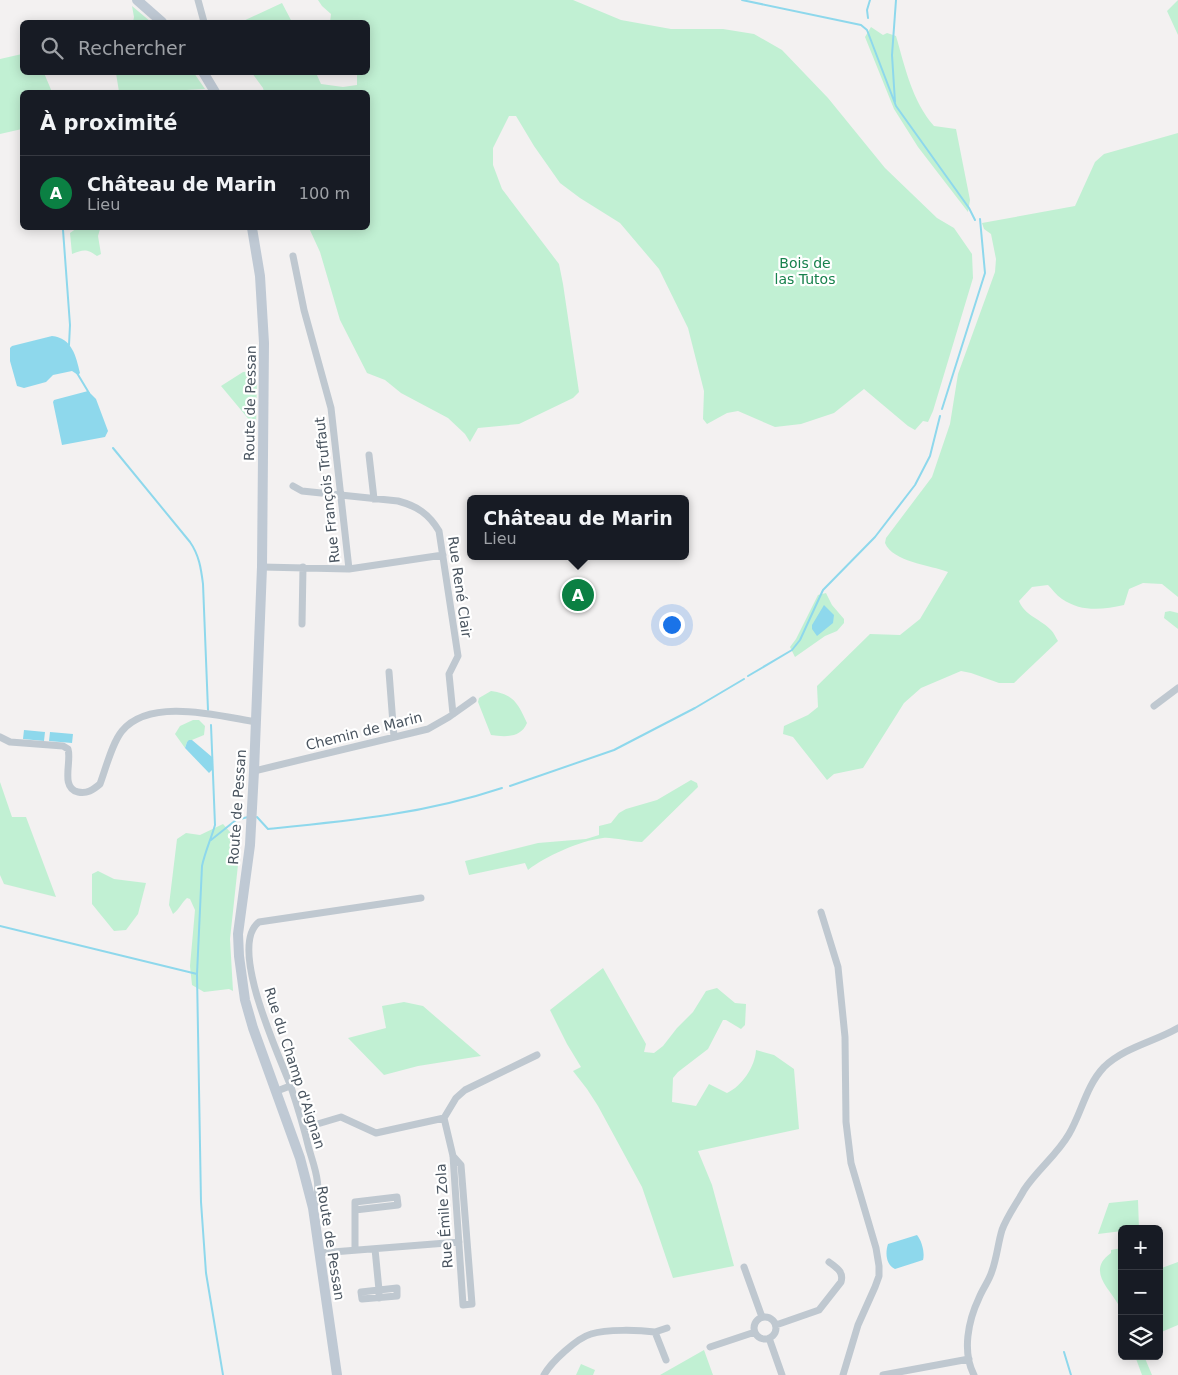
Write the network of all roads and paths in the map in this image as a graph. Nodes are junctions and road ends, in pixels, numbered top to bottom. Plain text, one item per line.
1 (137, 0) edge
2 (198, 0) edge
3 (160, 20) edge
4 (203, 20) edge
5 (205, 75) edge
6 (212, 75) edge
7 (213, 90) edge
8 (252, 230) edge
9 (292, 256) dead end
10 (369, 455) dead end
11 (293, 486) dead end
12 (341, 495) junction
13 (374, 498) junction
14 (443, 555) junction
15 (262, 567) junction
16 (303, 567) junction
17 (348, 568) junction
18 (302, 624) dead end
19 (389, 672) dead end
20 (1178, 688) edge
21 (473, 700) dead end
22 (1154, 706) dead end
23 (453, 714) junction
24 (256, 722) junction
25 (0, 737) edge
26 (394, 737) junction
27 (254, 771) junction
28 (421, 898) dead end
29 (821, 912) dead end
30 (1178, 1028) edge
31 (537, 1056) dead end
32 (290, 1086) junction
33 (277, 1091) junction
34 (444, 1118) junction
35 (304, 1128) junction
36 (453, 1156) junction
37 (313, 1208) junction
38 (355, 1210) junction
39 (459, 1242) junction
40 (375, 1249) junction
41 (355, 1250) junction
42 (320, 1253) junction
43 (829, 1262) dead end
44 (744, 1267) dead end
45 (379, 1294) dead end
46 (762, 1317) junction
47 (776, 1324) junction
48 (667, 1328) dead end
49 (655, 1332) junction
50 (755, 1332) junction
51 (769, 1338) junction
52 (710, 1347) dead end
53 (968, 1359) junction
54 (666, 1360) dead end
55 (337, 1375) edge
56 (544, 1375) edge
57 (782, 1375) edge
58 (843, 1375) edge
59 (883, 1375) edge
60 (974, 1375) edge

1 - 3 main road
2 - 4 street
5 - 7 main road
6 - 7 street
8 - 15 main road, Route de Pessan
9 - 12 street, Rue François Truffaut
10 - 13 street
11 - 12 street, Rue René Clair
12 - 13 street, Rue René Clair
12 - 17 street, Rue François Truffaut
13 - 14 street, Rue René Clair
14 - 17 street
14 - 23 street, Rue René Clair
15 - 16 street
15 - 24 main road, Route de Pessan
16 - 17 street
16 - 18 street
19 - 26 street
20 - 22 street
21 - 23 street, Chemin de Marin
23 - 26 street, Chemin de Marin
24 - 25 street
24 - 27 main road, Route de Pessan
26 - 27 street, Chemin de Marin
27 - 33 main road, Route de Pessan
28 - 32 street, Rue du Champ d'Aignan
29 - 58 street
30 - 53 street
31 - 34 street
32 - 33 street
32 - 35 street, Rue du Champ d'Aignan
33 - 37 main road, Route de Pessan
34 - 35 street
34 - 36 street, Rue Émile Zola
35 - 37 street, Rue du Champ d'Aignan
36 - 39 street, Rue Émile Zola
36 - 39 street, Rue Émile Zola
37 - 42 main road, Route de Pessan
38 - 38 street
38 - 41 street
39 - 40 street
40 - 41 street
40 - 45 street
41 - 42 street
42 - 55 main road, Route de Pessan
43 - 47 street
44 - 46 street
46 - 47 street
46 - 50 street
47 - 51 street
48 - 49 street
49 - 54 street
49 - 56 street
50 - 51 street
50 - 52 street
51 - 57 street
53 - 59 street
53 - 60 street

